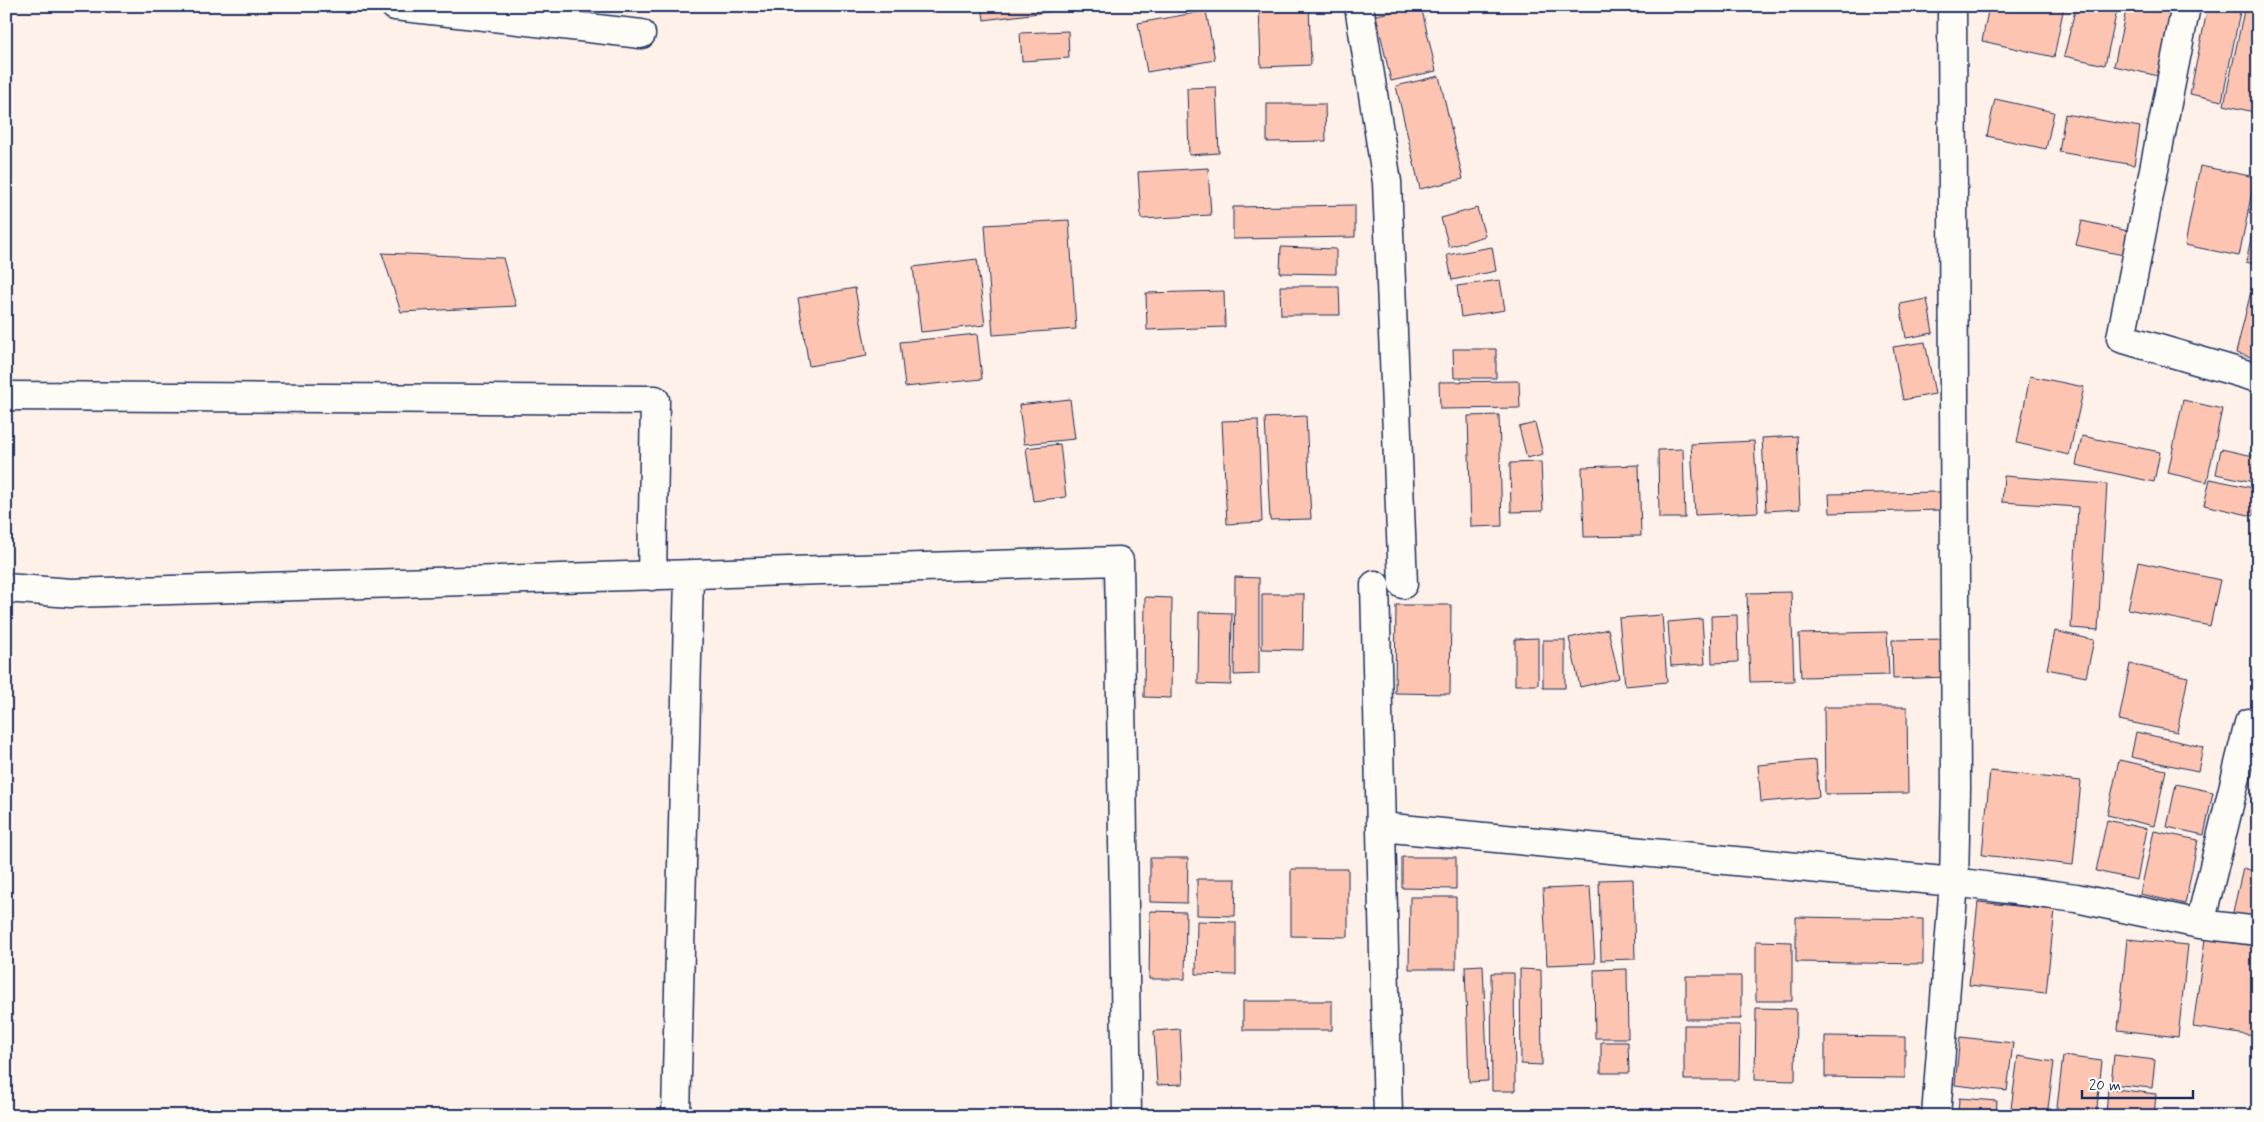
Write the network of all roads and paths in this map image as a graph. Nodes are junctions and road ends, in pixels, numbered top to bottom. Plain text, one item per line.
1 (395, 6) edge
2 (1359, 6) edge
3 (1952, 6) edge
4 (2186, 6) edge
5 (641, 34) dead end
6 (2258, 378) edge
7 (6, 396) edge
8 (689, 575) junction
9 (652, 576) junction
10 (1403, 584) dead end
11 (1375, 585) dead end
12 (6, 588) edge
13 (2249, 723) dead end
14 (1381, 827) junction
15 (1954, 882) junction
16 (2200, 924) junction
17 (2258, 931) edge
18 (676, 1116) edge
19 (1127, 1116) edge
20 (1388, 1116) edge
21 (1936, 1116) edge

1 - 5 street
2 - 10 street
3 - 15 street
4 - 6 street
7 - 9 street
8 - 9 street
8 - 18 street
8 - 19 street
9 - 12 street
11 - 14 street
13 - 16 street
14 - 15 street
14 - 20 street
15 - 16 street
15 - 21 street
16 - 17 street

